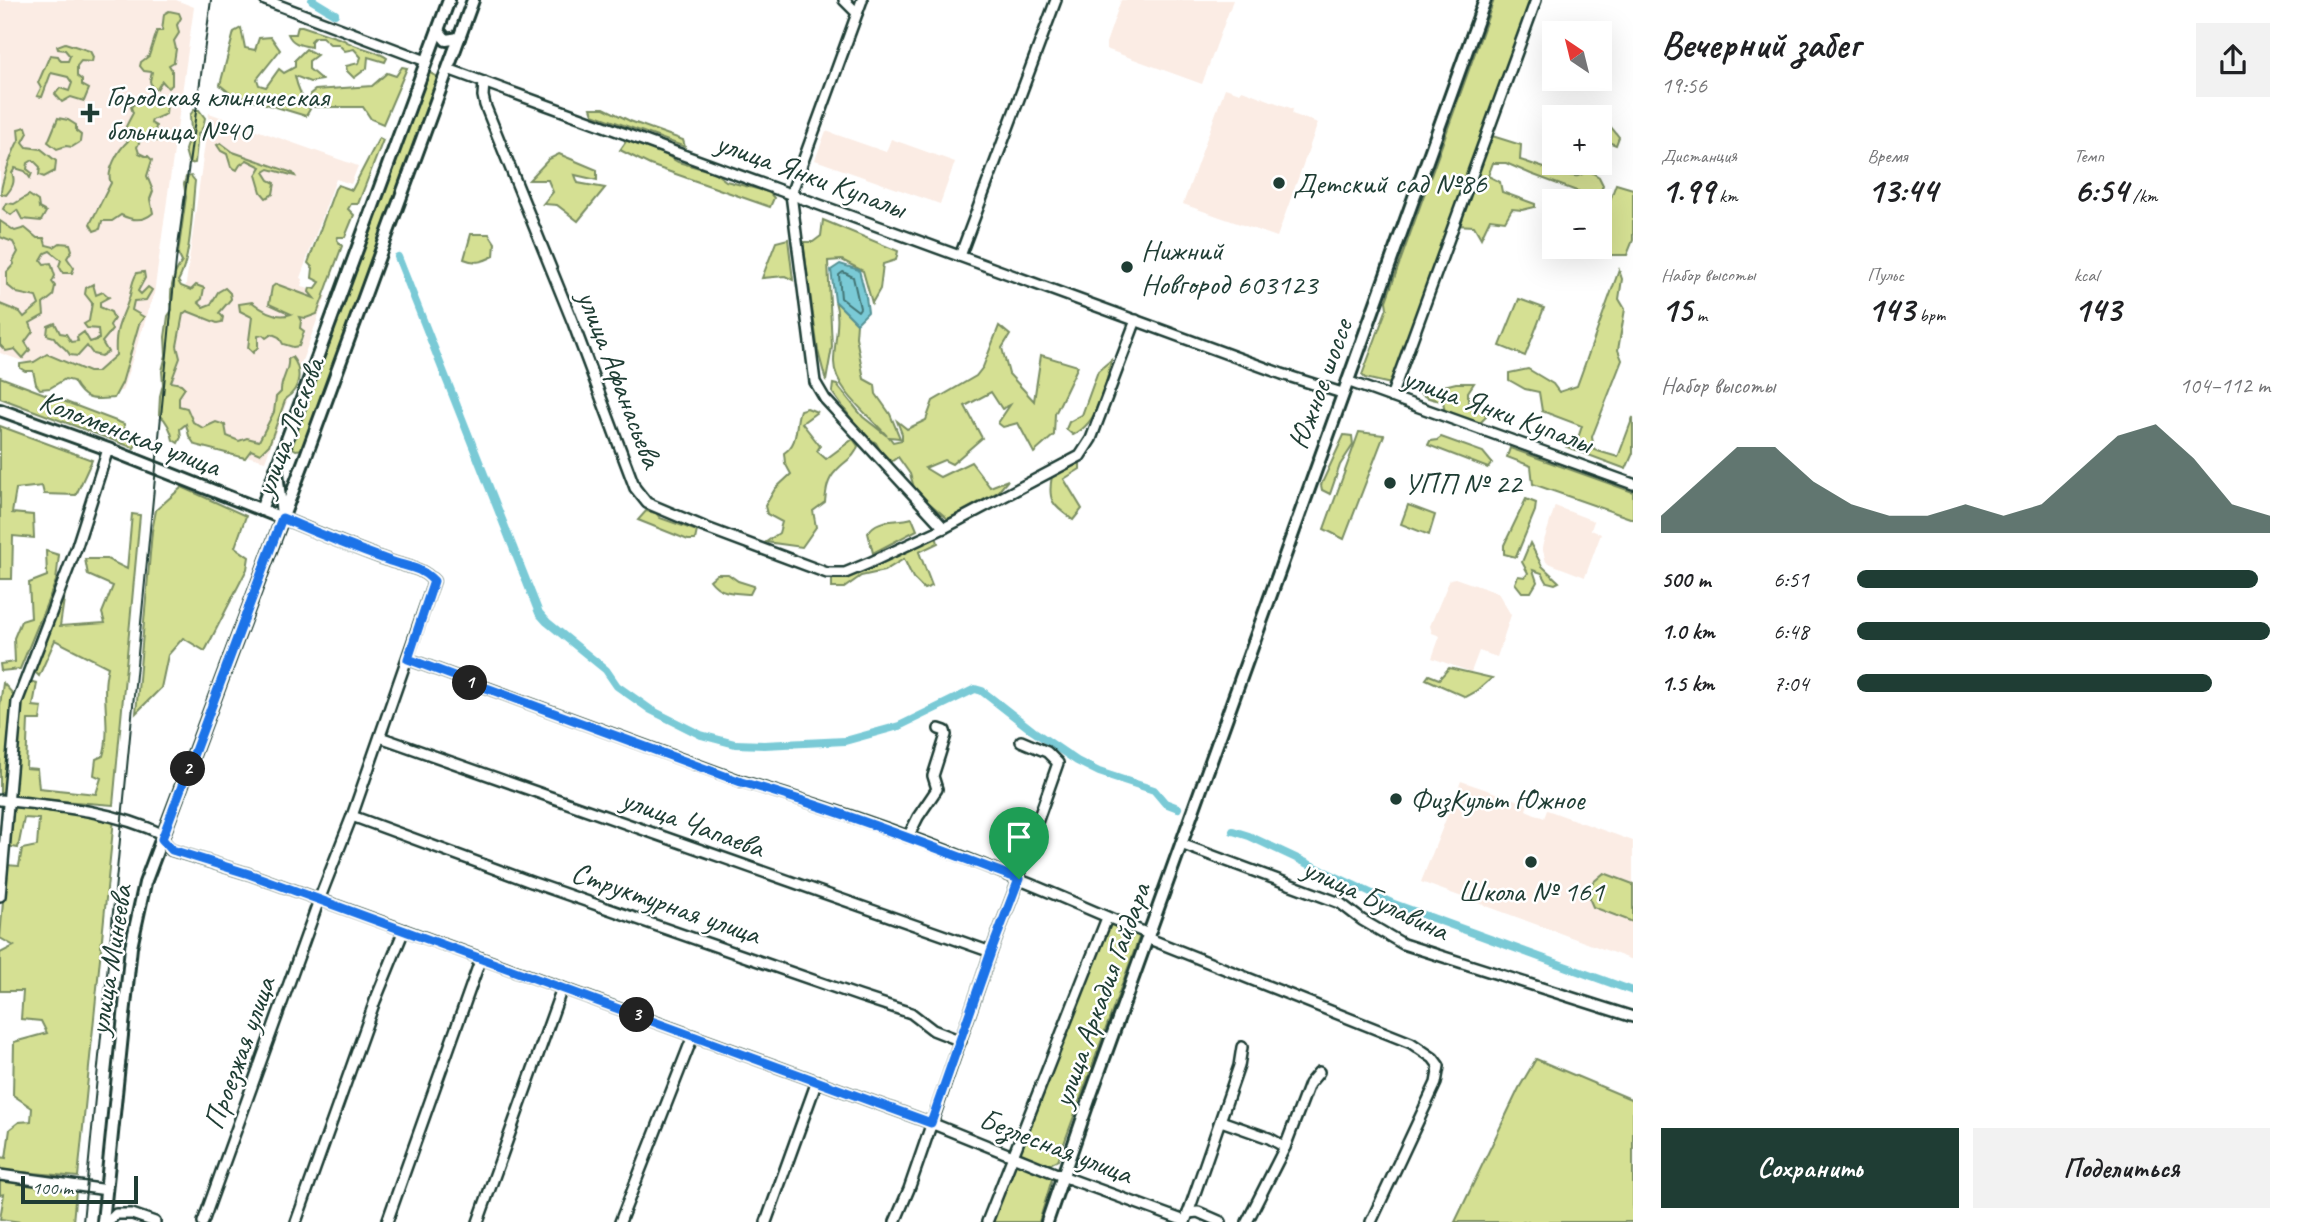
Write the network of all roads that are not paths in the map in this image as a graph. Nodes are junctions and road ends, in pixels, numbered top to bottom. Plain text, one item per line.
1 (265, 0) edge
2 (449, 0) edge
3 (473, 0) edge
4 (844, 0) edge
5 (862, 0) edge
6 (1056, 0) edge
7 (1485, 0) edge
8 (1536, 0) edge
9 (857, 13) junction
10 (438, 30) junction
11 (459, 38) junction
12 (426, 61) junction
13 (448, 69) junction
14 (484, 82) junction
15 (791, 194) junction
16 (960, 256) junction
17 (1136, 320) junction
18 (1347, 381) junction
19 (1342, 393) junction
20 (1391, 397) junction
21 (0, 410) edge
22 (108, 449) junction
23 (277, 475) junction
24 (298, 478) junction
25 (1633, 484) edge
26 (261, 510) junction
27 (282, 518) junction
28 (944, 528) junction
29 (408, 659) junction
30 (939, 729) dead end
31 (380, 737) junction
32 (1021, 741) dead end
33 (1203, 785) joint
34 (5, 801) edge
35 (352, 816) junction
36 (163, 837) junction
37 (908, 837) junction
38 (1181, 844) junction
39 (1019, 879) junction
40 (0, 896) edge
41 (319, 900) junction
42 (1107, 918) junction
43 (404, 930) junction
44 (1148, 936) junction
45 (991, 952) junction
46 (481, 958) junction
47 (562, 988) junction
48 (1633, 1017) edge
49 (693, 1036) junction
50 (961, 1041) junction
51 (1242, 1047) dead end
52 (1318, 1072) dead end
53 (817, 1081) junction
54 (1221, 1121) junction
55 (931, 1123) junction
56 (1285, 1147) junction
57 (1012, 1156) junction
58 (0, 1175) edge
59 (1062, 1176) junction
60 (107, 1189) junction
61 (1186, 1219) edge
62 (106, 1222) edge
63 (155, 1222) edge
64 (203, 1222) edge
65 (296, 1222) edge
66 (387, 1222) edge
67 (478, 1222) edge
68 (620, 1222) edge
69 (766, 1222) edge
70 (895, 1222) edge
71 (987, 1222) edge
72 (1047, 1222) edge
73 (1222, 1222) edge
74 (1247, 1222) edge
75 (1371, 1222) edge

1 - 12 street, улица Янки Купалы
2 - 10 main road, улица Лескова
3 - 11 main road, улица Лескова
4 - 9 street
5 - 9 street
6 - 16 street
7 - 18 main road, Южное шоссе
8 - 20 street
9 - 15 street
10 - 11 main road
10 - 12 main road, улица Лескова
11 - 13 main road, улица Лескова
12 - 13 main road, улица Янки Купалы
12 - 23 main road, улица Лескова
13 - 14 street, улица Янки Купалы
13 - 24 main road, улица Лескова
14 - 15 street, улица Янки Купалы
14 - 28 street, улица Афанасьева
15 - 16 street, улица Янки Купалы
15 - 28 street
16 - 17 street, улица Янки Купалы
17 - 19 street, улица Янки Купалы
17 - 28 street, улица Афанасьева
18 - 19 main road, Южное шоссе
18 - 20 street, улица Янки Купалы
19 - 33 main road, Южное шоссе
20 - 25 street, улица Янки Купалы
21 - 22 main road, Коломенская улица
22 - 26 main road, Коломенская улица
22 - 34 street
23 - 24 main road
23 - 26 main road
23 - 27 main road, улица Лескова
24 - 27 main road, улица Лескова
26 - 27 main road, Коломенская улица
27 - 29 street, Проезжая улица
27 - 36 main road, улица Минеева
29 - 31 street, Проезжая улица
29 - 37 street
30 - 37 street
31 - 35 street, Проезжая улица
31 - 45 street, улица Чапаева
32 - 39 street
33 - 38 main road, улица Аркадия Гайдара
34 - 36 street, Безлесная улица
34 - 40 street
35 - 41 street, Проезжая улица
35 - 50 street, Структурная улица
36 - 41 street, Безлесная улица
36 - 60 main road, улица Минеева
37 - 39 street
38 - 44 main road, улица Аркадия Гайдара
38 - 48 street, улица Булавина
39 - 42 street
39 - 45 street
41 - 43 street, Безлесная улица
41 - 64 street, Проезжая улица
42 - 44 street
42 - 57 street
43 - 46 street, Безлесная улица
43 - 65 street
44 - 59 main road, улица Аркадия Гайдара
44 - 75 street
45 - 50 street
46 - 47 street, Безлесная улица
46 - 66 street
47 - 49 street, Безлесная улица
47 - 67 street
49 - 53 street, Безлесная улица
49 - 68 street
50 - 55 street
51 - 54 street
52 - 56 street
53 - 55 street, Безлесная улица
53 - 69 street
54 - 56 street
54 - 61 street
55 - 57 street, Безлесная улица
55 - 70 street
56 - 74 street
57 - 59 street, Безлесная улица
57 - 71 street
58 - 60 street
59 - 61 street, Безлесная улица
59 - 72 main road, улица Аркадия Гайдара
60 - 62 main road, улица Минеева
61 - 73 street, Безлесная улица
62 - 63 street

